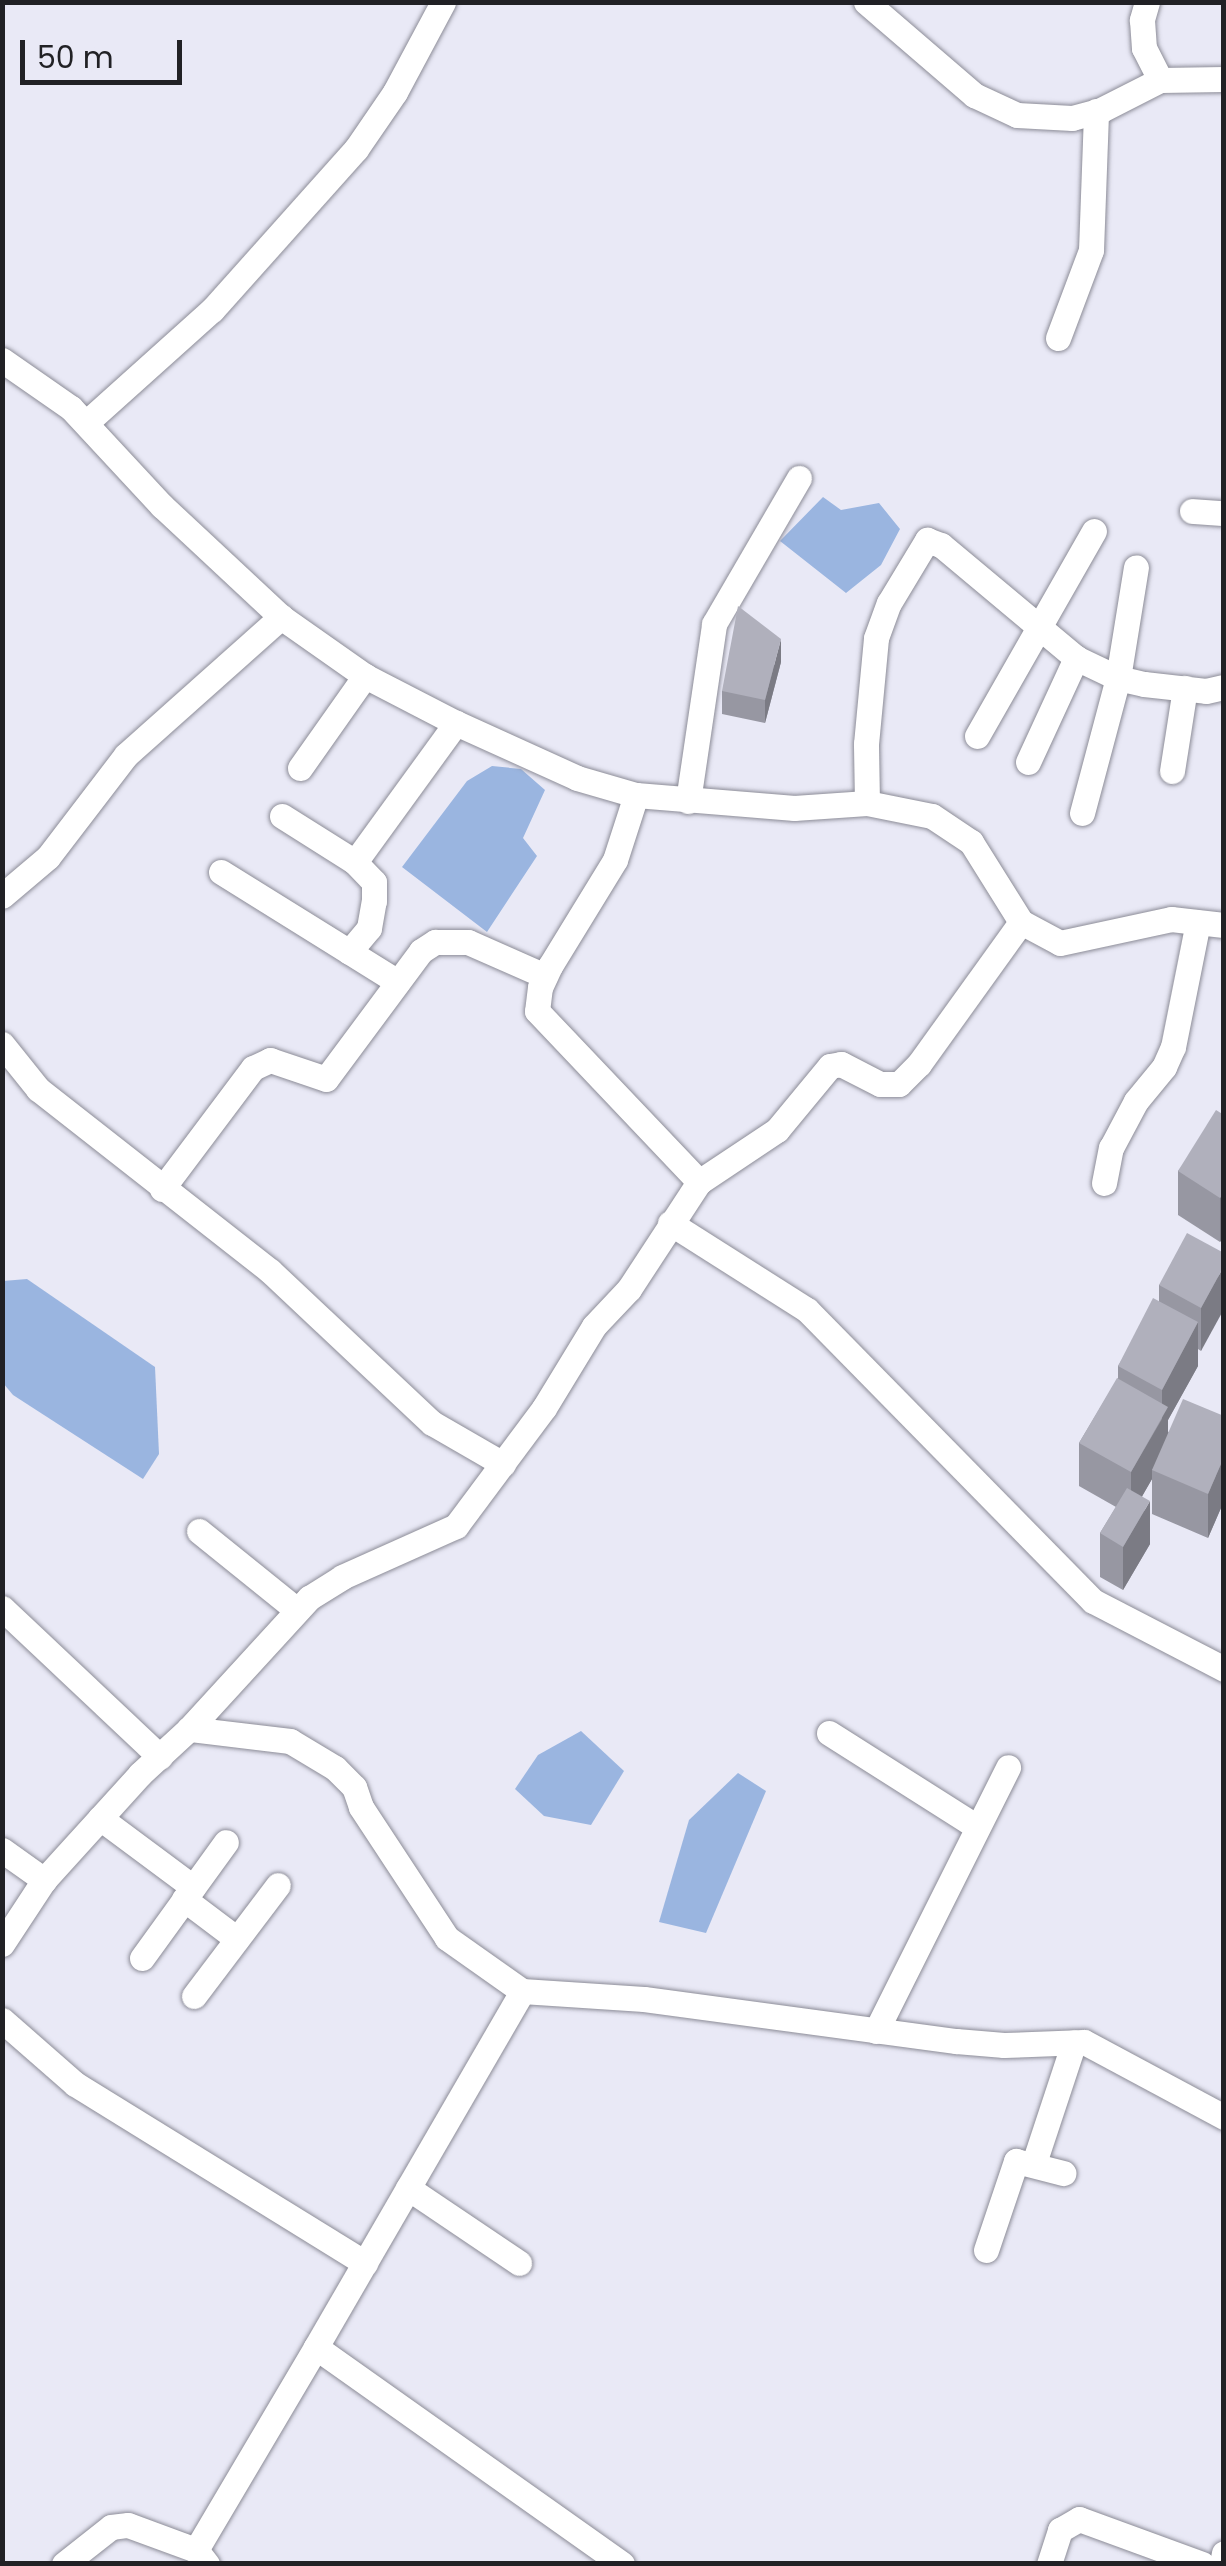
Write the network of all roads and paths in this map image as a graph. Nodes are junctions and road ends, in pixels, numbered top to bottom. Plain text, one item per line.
1 (443, 2) edge
2 (866, 2) edge
3 (1147, 2) edge
4 (1224, 79) edge
5 (1160, 80) junction
6 (1096, 112) junction
7 (1058, 338) dead end
8 (2, 360) edge
9 (86, 422) junction
10 (798, 478) dead end
11 (1192, 511) dead end
12 (1224, 512) edge
13 (1094, 531) dead end
14 (1136, 568) dead end
15 (281, 618) junction
16 (1040, 629) junction
17 (1076, 658) junction
18 (365, 676) junction
19 (1118, 678) junction
20 (1184, 688) junction
21 (1220, 691) edge
22 (456, 723) junction
23 (977, 736) dead end
24 (1028, 762) dead end
25 (300, 768) dead end
26 (1172, 771) dead end
27 (636, 795) junction
28 (688, 802) junction
29 (867, 803) junction
30 (1082, 813) dead end
31 (282, 816) dead end
32 (355, 862) junction
33 (221, 872) dead end
34 (2, 896) edge
35 (1021, 922) junction
36 (1198, 922) junction
37 (1224, 925) edge
38 (349, 952) junction
39 (545, 976) junction
40 (398, 982) junction
41 (2, 1044) edge
42 (699, 1182) junction
43 (1104, 1182) dead end
44 (162, 1188) junction
45 (670, 1223) junction
46 (502, 1464) junction
47 (199, 1530) dead end
48 (2, 1608) edge
49 (297, 1610) junction
50 (1224, 1669) edge
51 (189, 1729) junction
52 (828, 1733) dead end
53 (160, 1757) junction
54 (1008, 1767) dead end
55 (100, 1818) junction
56 (976, 1827) junction
57 (226, 1842) dead end
58 (2, 1850) edge
59 (44, 1880) junction
60 (278, 1885) dead end
61 (189, 1893) junction
62 (237, 1939) junction
63 (2, 1944) edge
64 (142, 1958) dead end
65 (522, 1991) junction
66 (194, 1996) dead end
67 (2, 2020) edge
68 (876, 2031) junction
69 (1074, 2042) junction
70 (1224, 2117) edge
71 (1034, 2164) junction
72 (1063, 2173) dead end
73 (408, 2188) junction
74 (986, 2250) dead end
75 (365, 2262) junction
76 (518, 2263) dead end
77 (316, 2348) junction
78 (1224, 2552) edge
79 (202, 2557) edge
80 (64, 2564) edge
81 (622, 2564) edge
82 (1049, 2564) edge
83 (1202, 2564) edge
84 (1222, 2564) edge

1 - 9 street
2 - 6 street
3 - 5 street
4 - 5 street
5 - 6 street
6 - 7 street
8 - 9 street
9 - 15 street
10 - 28 street
11 - 12 street
13 - 16 street
14 - 19 street
15 - 18 street
15 - 34 street
16 - 17 street
16 - 23 street
16 - 29 street
17 - 19 street
17 - 24 street
18 - 22 street
18 - 25 street
19 - 20 street
19 - 30 street
20 - 21 street
20 - 26 street
22 - 27 street
22 - 32 street
27 - 28 street
27 - 39 street
28 - 29 street
29 - 35 street
31 - 32 street
32 - 38 street
33 - 38 street
35 - 36 street
35 - 42 street
36 - 37 street
36 - 43 street
38 - 40 street
39 - 40 street
39 - 42 street
40 - 44 street
41 - 44 street
42 - 45 street
44 - 46 street
45 - 46 street
45 - 50 street
46 - 49 street
47 - 49 street
48 - 53 street
49 - 51 street
51 - 53 street
51 - 65 street
52 - 56 street
53 - 55 street
54 - 56 street
55 - 59 street
55 - 61 street
56 - 68 street
57 - 61 street
58 - 59 street
59 - 63 street
60 - 62 street
61 - 62 street
61 - 64 street
62 - 66 street
65 - 68 street
65 - 73 street
67 - 75 street
68 - 69 street
69 - 70 street
69 - 71 street
71 - 72 street
71 - 74 street
73 - 75 street
73 - 76 street
75 - 77 street
77 - 79 street
77 - 81 street
78 - 84 street
79 - 80 street
82 - 83 street

